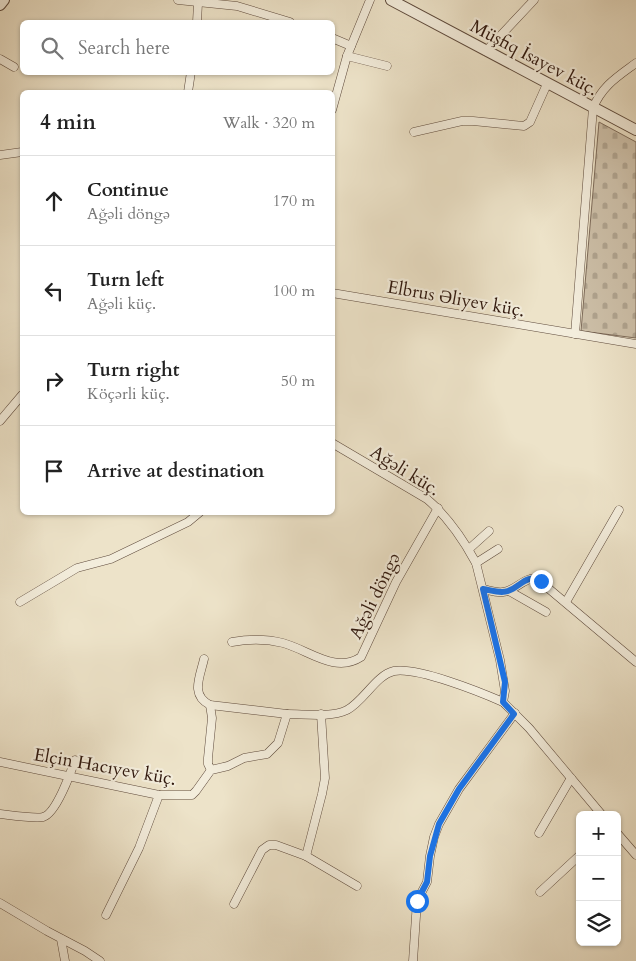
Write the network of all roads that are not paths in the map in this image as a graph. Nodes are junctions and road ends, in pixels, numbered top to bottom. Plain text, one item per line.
1 (4, 0) edge
2 (178, 0) edge
3 (370, 0) edge
4 (391, 0) edge
5 (534, 0) edge
6 (198, 2) junction
7 (0, 5) edge
8 (197, 20) edge
9 (284, 20) edge
10 (335, 39) edge
11 (352, 46) junction
12 (486, 51) junction
13 (348, 56) junction
14 (0, 59) edge
15 (636, 63) edge
16 (387, 66) dead end
17 (14, 67) dead end
18 (191, 75) edge
19 (547, 84) junction
20 (188, 90) edge
21 (335, 100) edge
22 (593, 108) junction
23 (636, 130) edge
24 (414, 132) dead end
25 (20, 152) edge
26 (0, 154) edge
27 (335, 293) edge
28 (575, 334) junction
29 (636, 344) edge
30 (20, 397) edge
31 (0, 421) edge
32 (335, 445) edge
33 (438, 508) junction
34 (619, 510) dead end
35 (196, 515) edge
36 (490, 531) dead end
37 (468, 549) junction
38 (498, 549) dead end
39 (476, 563) junction
40 (483, 589) junction
41 (509, 591) junction
42 (20, 602) dead end
43 (566, 602) junction
44 (546, 612) dead end
45 (232, 642) dead end
46 (204, 659) dead end
47 (636, 662) edge
48 (503, 702) junction
49 (210, 705) junction
50 (287, 714) junction
51 (321, 714) junction
52 (514, 714) junction
53 (75, 760) dead end
54 (0, 762) edge
55 (211, 770) junction
56 (70, 777) junction
57 (571, 778) junction
58 (159, 795) junction
59 (599, 811) edge
60 (0, 814) edge
61 (540, 833) dead end
62 (621, 838) edge
63 (636, 855) edge
64 (306, 856) junction
65 (578, 856) edge
66 (357, 886) dead end
67 (540, 892) dead end
68 (0, 903) edge
69 (234, 904) dead end
70 (106, 916) dead end
71 (60, 939) junction
72 (65, 961) edge
73 (100, 961) edge
74 (413, 961) edge

1 - 7 street
2 - 6 street
3 - 11 street
4 - 12 street, Müşfiq İsayev küç.
5 - 12 street
6 - 8 street
6 - 9 street
10 - 11 street
11 - 13 street
12 - 19 street, Müşfiq İsayev küç.
13 - 16 street
13 - 21 street
14 - 17 street
15 - 22 street
18 - 20 street
19 - 22 street, Müşfiq İsayev küç.
19 - 24 street
22 - 23 street, Müşfiq İsayev küç.
22 - 28 street
25 - 26 street
27 - 28 street, Elbrus Əliyev küç.
28 - 29 street, Elbrus Əliyev küç.
30 - 31 street
32 - 33 street, Ağəli küç.
33 - 37 street, Ağəli küç.
33 - 45 street, Ağəli döngə
34 - 43 street
35 - 42 street
36 - 37 street
37 - 39 street, Ağəli küç.
38 - 39 street
39 - 40 street, Ağəli küç.
40 - 41 street
40 - 48 street, Ağəli küç.
41 - 43 street
41 - 44 street
43 - 47 street
46 - 49 street
48 - 51 street
48 - 52 street
49 - 50 street
49 - 55 street
50 - 51 street
50 - 55 street
51 - 64 street
52 - 57 street
52 - 74 street
53 - 56 street
54 - 56 street, Elçin Hacıyev küç.
55 - 58 street, Elçin Hacıyev küç.
56 - 58 street, Elçin Hacıyev küç.
56 - 60 street
57 - 59 street
57 - 61 street
58 - 70 street
62 - 63 street
64 - 66 street
64 - 69 street
65 - 67 street
68 - 71 street
71 - 72 street
71 - 73 street

